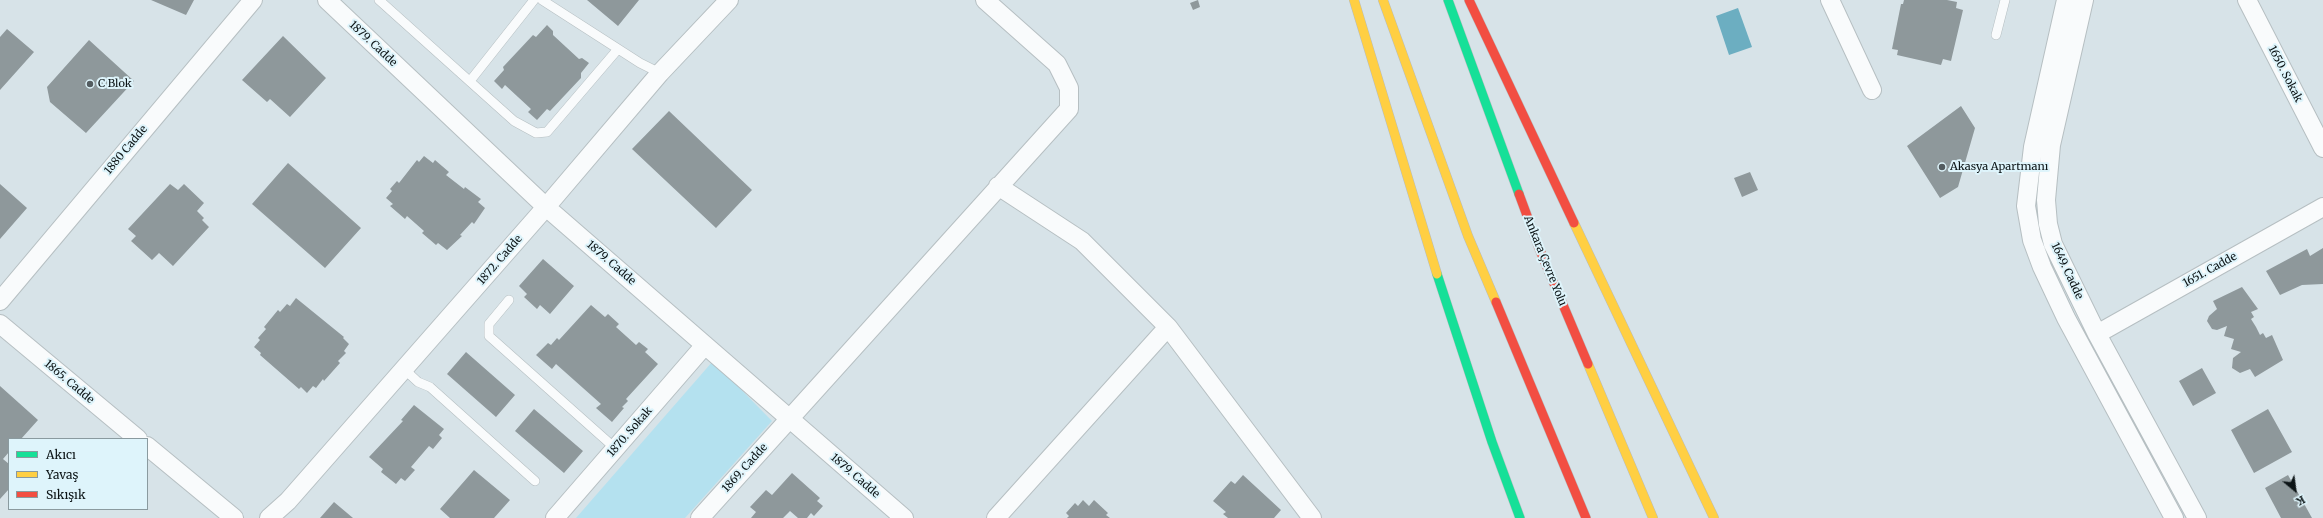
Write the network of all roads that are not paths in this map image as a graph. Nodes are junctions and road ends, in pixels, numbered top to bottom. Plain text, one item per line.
1 (253, 0) edge
2 (327, 0) edge
3 (379, 0) edge
4 (534, 0) edge
5 (542, 0) edge
6 (729, 0) edge
7 (985, 0) edge
8 (1354, 0) edge
9 (1383, 0) edge
10 (1448, 0) edge
11 (1469, 0) edge
12 (1830, 0) edge
13 (2005, 0) edge
14 (2066, 0) edge
15 (2084, 0) edge
16 (2247, 0) edge
17 (1996, 34) dead end
18 (618, 49) junction
19 (660, 73) junction
20 (470, 81) junction
21 (1872, 90) dead end
22 (2323, 148) edge
23 (998, 186) junction
24 (546, 207) junction
25 (2323, 207) edge
26 (509, 300) dead end
27 (0, 301) edge
28 (0, 324) edge
29 (1168, 327) junction
30 (2096, 334) junction
31 (705, 345) junction
32 (404, 369) junction
33 (789, 419) junction
34 (137, 438) edge
35 (148, 447) edge
36 (616, 449) junction
37 (535, 481) dead end
38 (234, 518) edge
39 (269, 518) edge
40 (556, 518) edge
41 (700, 518) edge
42 (904, 518) edge
43 (996, 518) edge
44 (1312, 518) edge
45 (1520, 518) edge
46 (1586, 518) edge
47 (1653, 518) edge
48 (1714, 518) edge
49 (2174, 518) edge
50 (2197, 518) edge

1 - 27 street, 1880 Cadde
2 - 24 street, 1879. Cadde
3 - 20 lane
4 - 20 lane
5 - 18 lane
6 - 19 street, 1872. Cadde
7 - 23 street, 1869. Cadde
8 - 45 highway
9 - 46 highway
10 - 47 highway, Ankara Çevre Yolu
11 - 48 highway
12 - 21 street
13 - 17 lane
14 - 49 street, 1649. Cadde
15 - 30 street, 1649. Cadde
16 - 22 street, 1650. Sokak
18 - 19 lane
18 - 20 lane
19 - 24 street, 1872. Cadde
23 - 29 street
23 - 33 street, 1869. Cadde
24 - 31 street, 1879. Cadde
24 - 32 street, 1872. Cadde
25 - 30 street, 1651. Cadde
26 - 36 lane
28 - 34 street, 1865. Cadde
29 - 43 street
29 - 44 street
30 - 50 street, 1649. Cadde
31 - 33 street, 1879. Cadde
31 - 36 street, 1870. Sokak
32 - 37 lane
32 - 39 street, 1872. Cadde
33 - 41 street, 1869. Cadde
33 - 42 street, 1879. Cadde
35 - 38 street
36 - 40 street, 1870. Sokak

